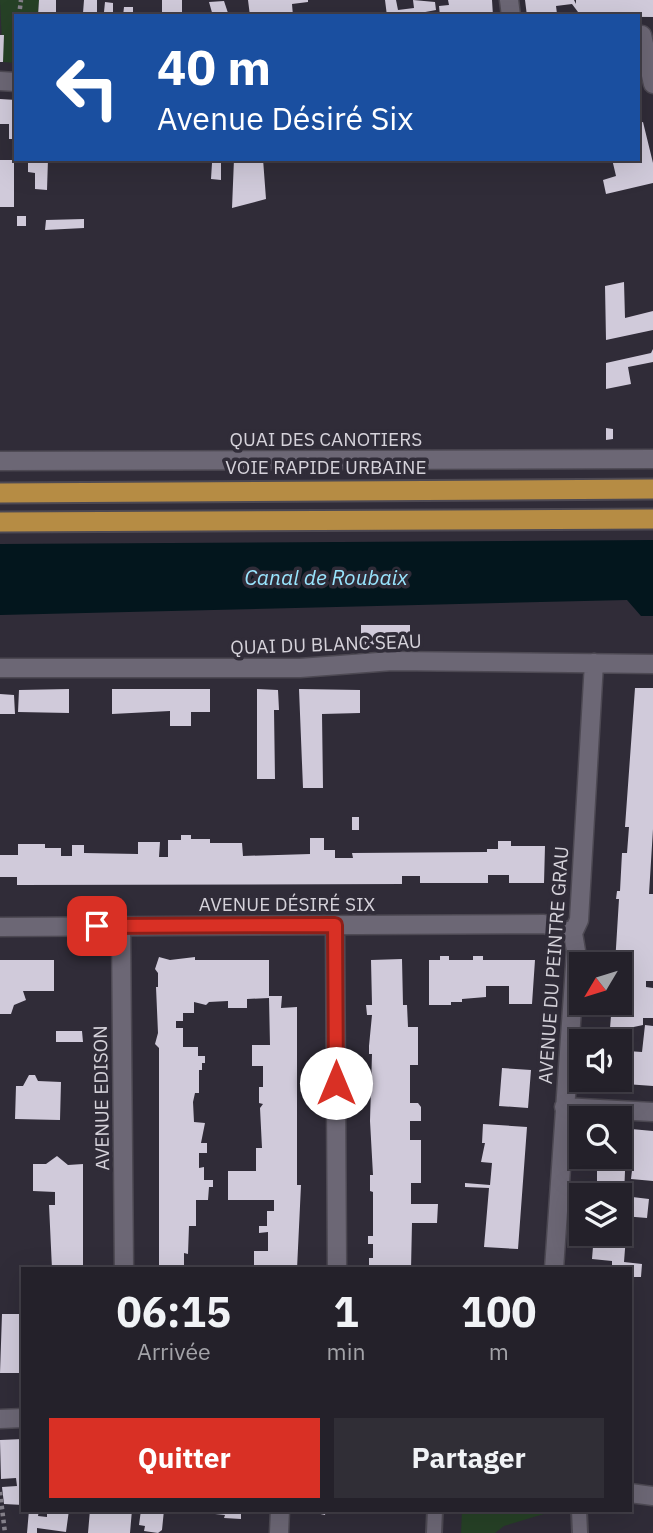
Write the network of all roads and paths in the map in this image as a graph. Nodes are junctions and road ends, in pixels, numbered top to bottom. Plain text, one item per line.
1 (645, 35) edge
2 (653, 83) edge
3 (653, 459) edge
4 (0, 461) edge
5 (653, 489) edge
6 (0, 493) edge
7 (653, 519) edge
8 (0, 522) edge
9 (594, 663) junction
10 (653, 664) edge
11 (0, 668) edge
12 (335, 925) junction
13 (121, 926) junction
14 (0, 927) edge
15 (573, 933) junction
16 (564, 1107) junction
17 (653, 1112) edge
18 (124, 1267) edge
19 (337, 1267) edge
20 (554, 1267) edge
21 (21, 1418) edge
22 (0, 1419) edge
23 (0, 1492) edge
24 (632, 1493) edge
25 (653, 1496) edge
26 (280, 1512) edge
27 (435, 1512) edge
28 (579, 1512) edge
29 (5, 1533) edge
30 (279, 1533) edge
31 (434, 1533) edge
32 (580, 1533) edge

1 - 2 street
3 - 4 street, QUAI DES CANOTIERS
5 - 6 highway, VOIE RAPIDE URBAINE
7 - 8 highway
9 - 10 street, QUAI DU BLANC SEAU
9 - 11 street, QUAI DU BLANC SEAU
9 - 15 street, AVENUE DU PEINTRE GRAU
12 - 13 street, AVENUE DÉSIRÉ SIX
12 - 15 street, AVENUE DÉSIRÉ SIX
12 - 19 street
13 - 14 street, AVENUE DÉSIRÉ SIX
13 - 18 street, AVENUE EDISON
15 - 16 street, AVENUE DU PEINTRE GRAU
16 - 17 street
16 - 20 street, AVENUE DU PEINTRE GRAU
21 - 22 street
23 - 29 path
24 - 25 street
26 - 30 street
27 - 31 lane
28 - 32 lane

